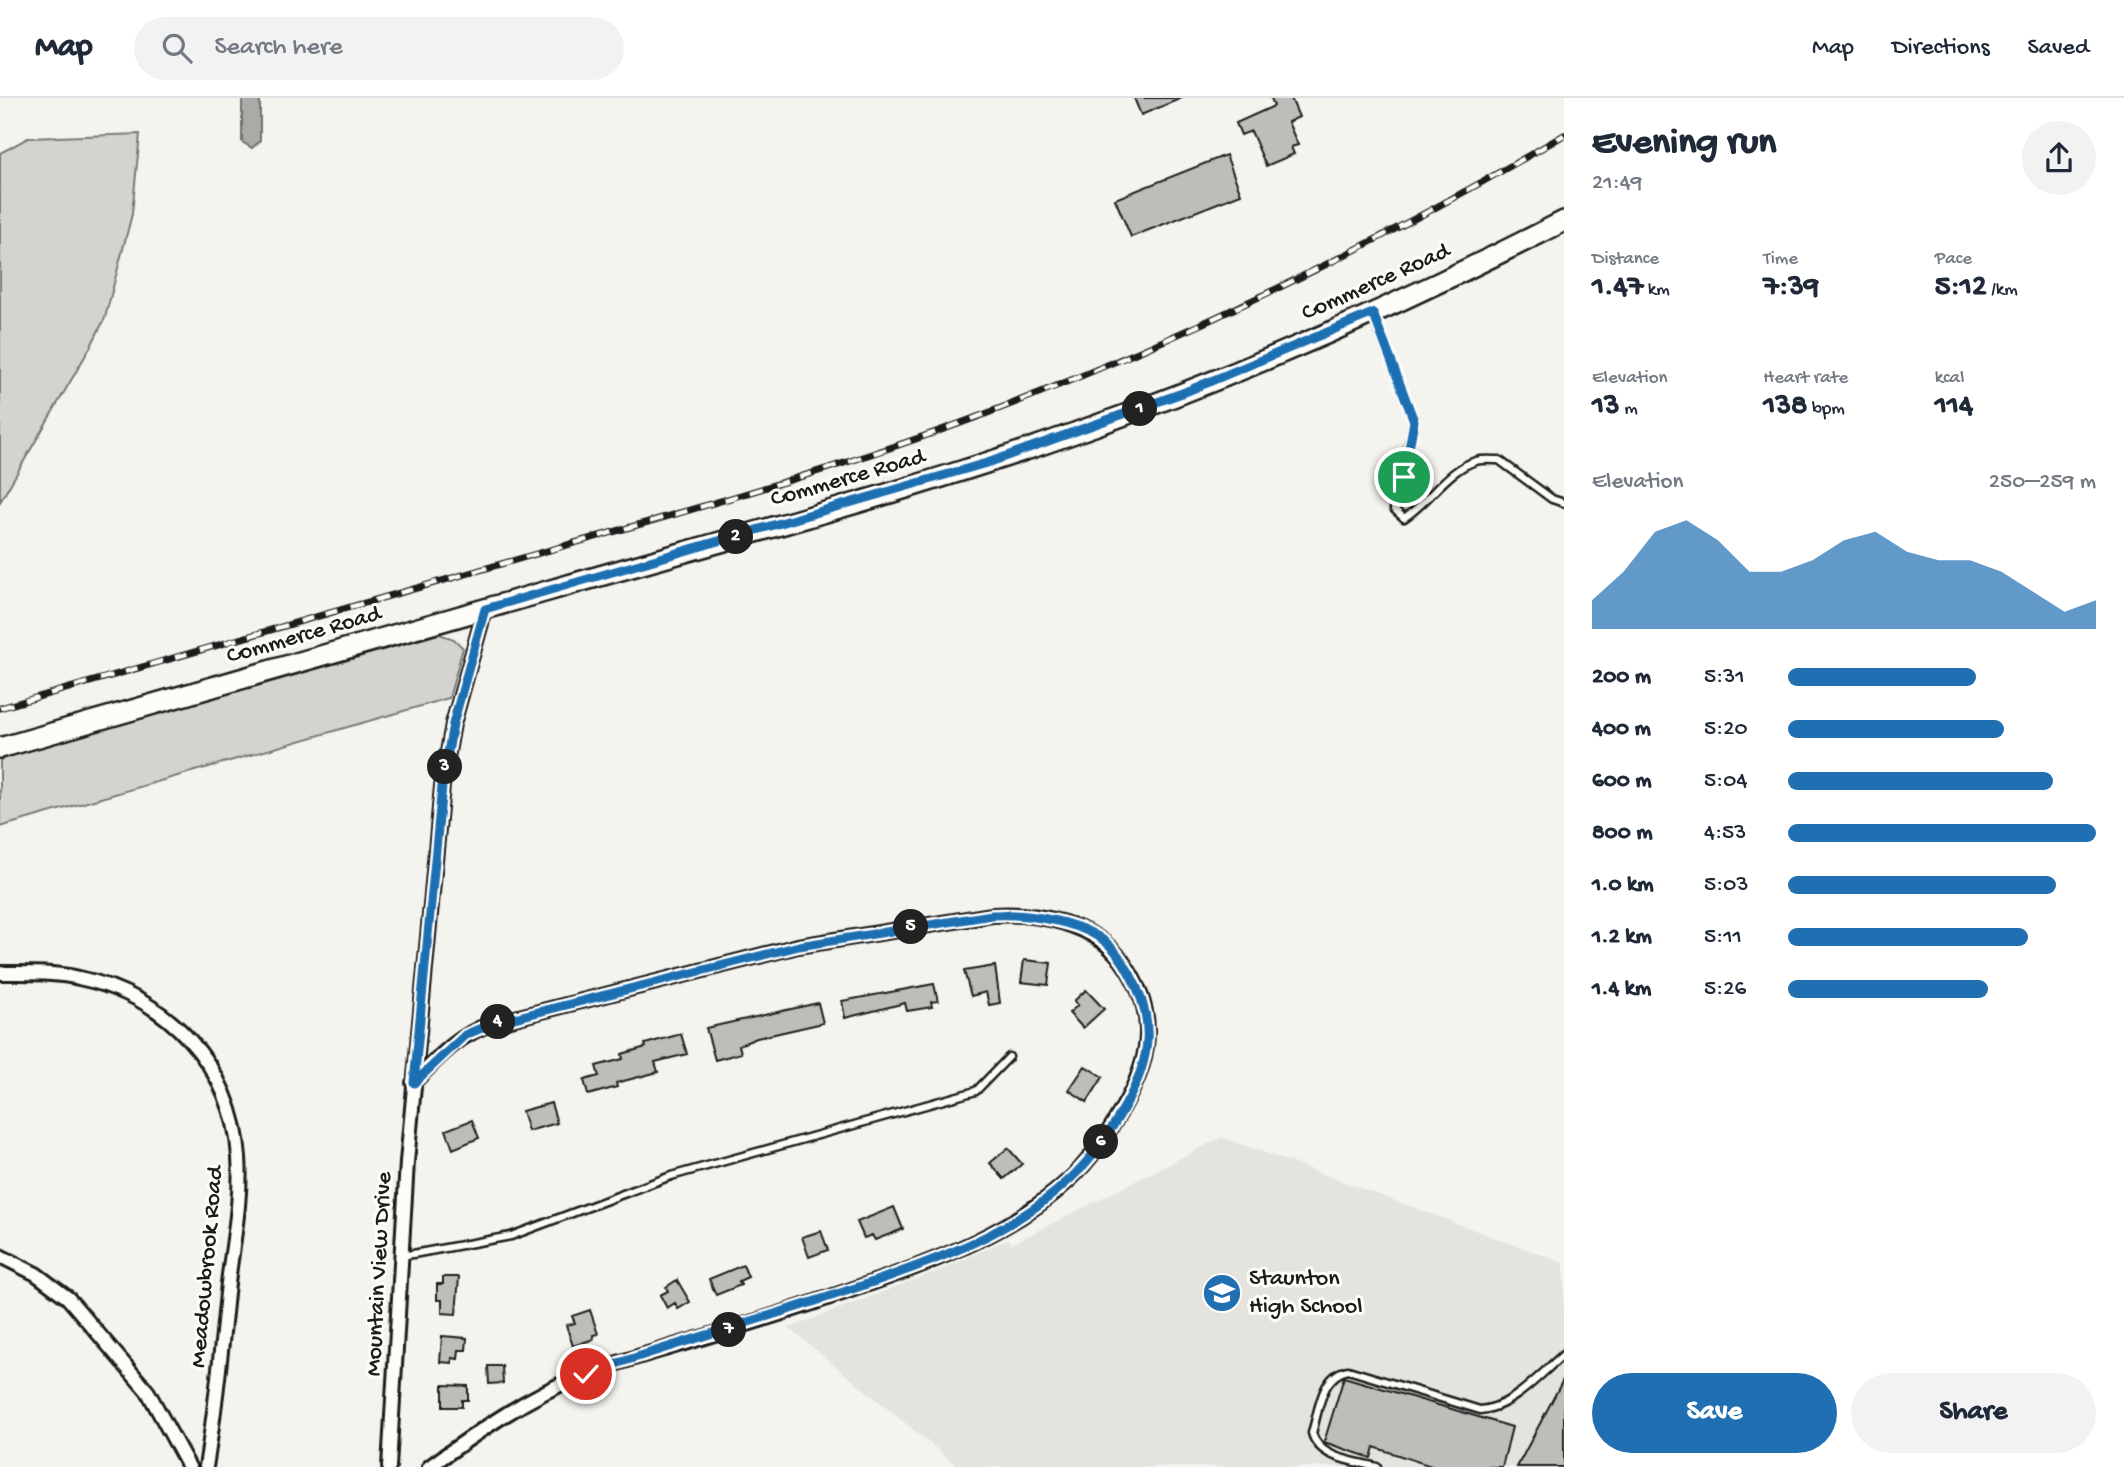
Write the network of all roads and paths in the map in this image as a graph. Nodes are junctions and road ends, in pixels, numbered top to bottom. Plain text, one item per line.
1 (1564, 221) edge
2 (1373, 313) junction
3 (1564, 503) edge
4 (485, 609) junction
5 (0, 748) edge
6 (0, 973) edge
7 (1009, 1057) dead end
8 (414, 1083) junction
9 (0, 1256) edge
10 (402, 1256) junction
11 (1564, 1354) edge
12 (189, 1467) edge
13 (206, 1467) edge
14 (389, 1467) edge
15 (429, 1467) edge
16 (1377, 1467) edge

1 - 2 main road, Commerce Road
2 - 3 lane
2 - 4 main road, Commerce Road
4 - 5 main road, Commerce Road
4 - 8 street, Mountain View Drive
6 - 13 street, Meadowbrook Road
7 - 10 lane
8 - 10 street, Mountain View Drive
8 - 15 street
9 - 12 street
10 - 14 street, Mountain View Drive
11 - 16 lane

